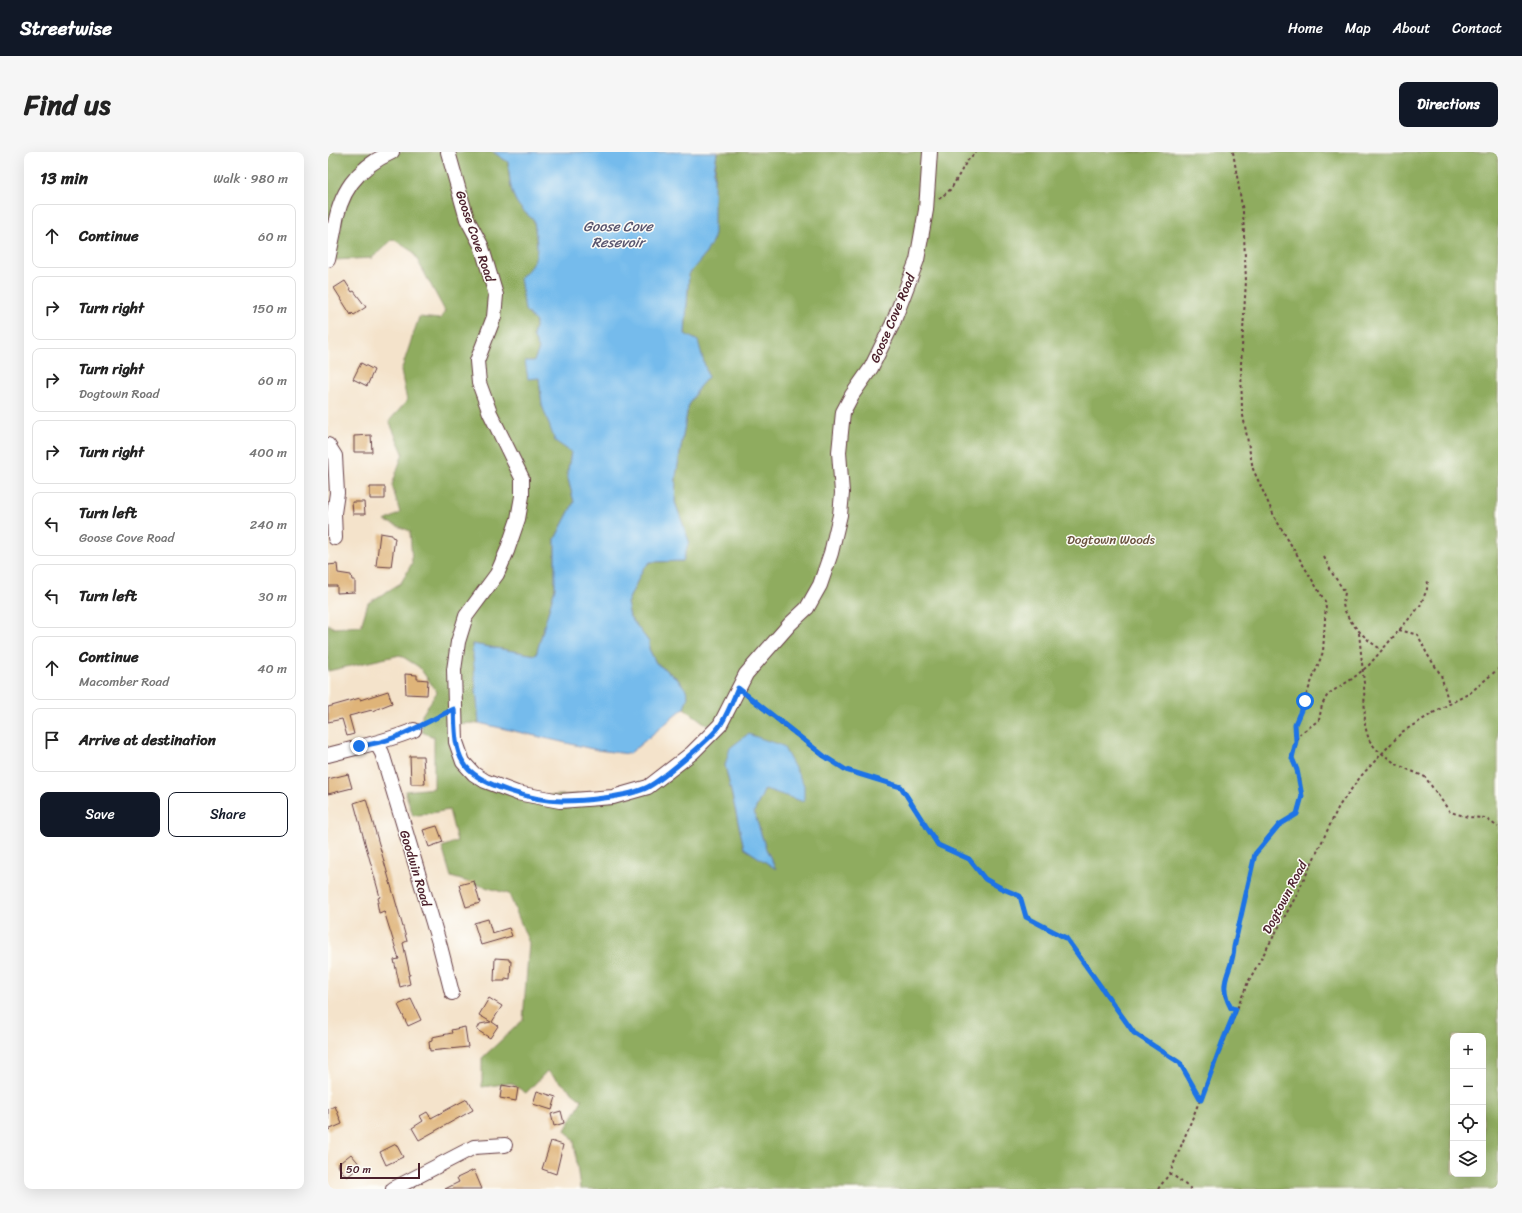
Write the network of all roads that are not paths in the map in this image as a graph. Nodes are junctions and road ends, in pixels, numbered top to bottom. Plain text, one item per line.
1 (392, 152) edge
2 (448, 152) edge
3 (930, 152) edge
4 (331, 231) edge
5 (328, 260) edge
6 (328, 445) edge
7 (335, 538) dead end
8 (414, 730) road end
9 (377, 744) junction
10 (328, 755) edge
11 (452, 993) dead end
12 (505, 1145) dead end
13 (393, 1189) edge

1 - 4 street
2 - 3 street, Goose Cove Road
4 - 5 street
6 - 7 street
8 - 9 street
9 - 10 street
9 - 11 street, Goodwin Road
12 - 13 street

